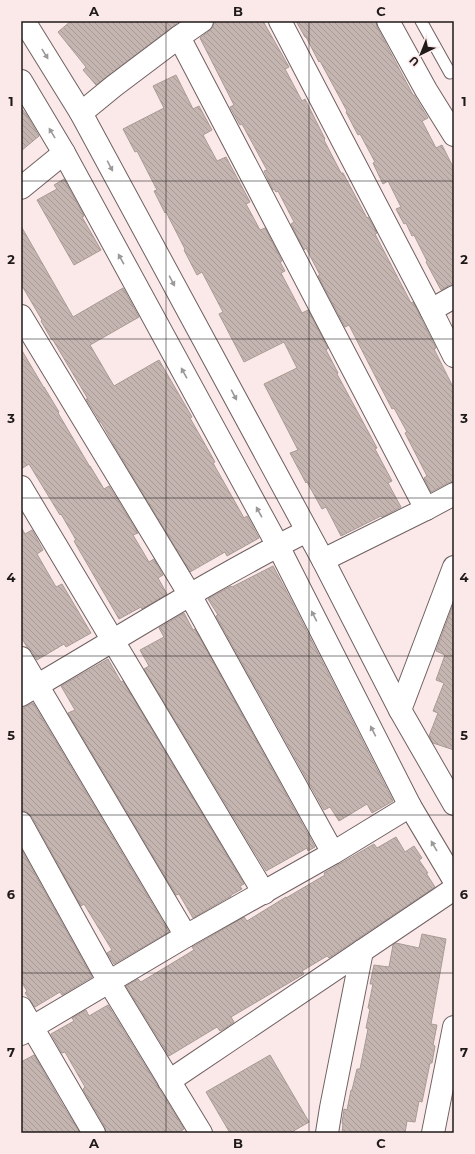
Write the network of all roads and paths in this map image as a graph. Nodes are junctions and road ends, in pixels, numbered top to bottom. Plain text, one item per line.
1 (202, 21) edge
2 (280, 21) edge
3 (388, 21) edge
4 (421, 21) edge
5 (24, 22) edge
6 (179, 37) junction
7 (454, 71) edge
8 (21, 81) edge
9 (81, 113) junction
10 (454, 135) edge
11 (64, 153) junction
12 (21, 188) edge
13 (454, 297) edge
14 (431, 310) junction
15 (21, 316) edge
16 (454, 356) edge
17 (21, 487) edge
18 (454, 494) edge
19 (426, 509) junction
20 (307, 531) junction
21 (278, 546) junction
22 (323, 560) junction
23 (454, 567) edge
24 (190, 595) junction
25 (113, 641) junction
26 (21, 658) edge
27 (29, 690) edge
28 (400, 710) junction
29 (454, 804) edge
30 (410, 806) junction
31 (21, 823) edge
32 (333, 853) junction
33 (454, 880) edge
34 (454, 889) edge
35 (264, 893) junction
36 (186, 936) junction
37 (362, 951) junction
38 (109, 982) junction
39 (21, 1008) edge
40 (454, 1027) edge
41 (27, 1031) edge
42 (169, 1081) junction
43 (94, 1133) edge
44 (201, 1133) edge
45 (327, 1133) edge
46 (433, 1133) edge

1 - 6 street
2 - 14 street
3 - 10 street
4 - 7 lane
5 -> 9 street
6 - 9 street
6 - 19 street
11 -> 8 street
9 -> 20 street
11 - 12 street
21 -> 11 street
13 - 14 street
14 - 16 street
15 - 24 street
17 - 25 street
18 - 19 street
19 - 22 street
20 - 21 street
20 - 22 street
21 - 24 street
30 -> 21 street
22 - 28 street
23 - 28 street
24 - 25 street
24 - 32 street
25 - 27 street
25 - 35 street
26 - 27 street
27 - 36 street
28 - 29 street
30 - 32 street
33 -> 30 street
31 - 38 street
32 - 35 street
34 - 37 street
35 - 36 street
36 - 38 street
37 - 42 street
37 - 45 street
38 - 41 street
38 - 42 street
39 - 41 street
40 - 46 street
41 - 43 street
42 - 44 street

